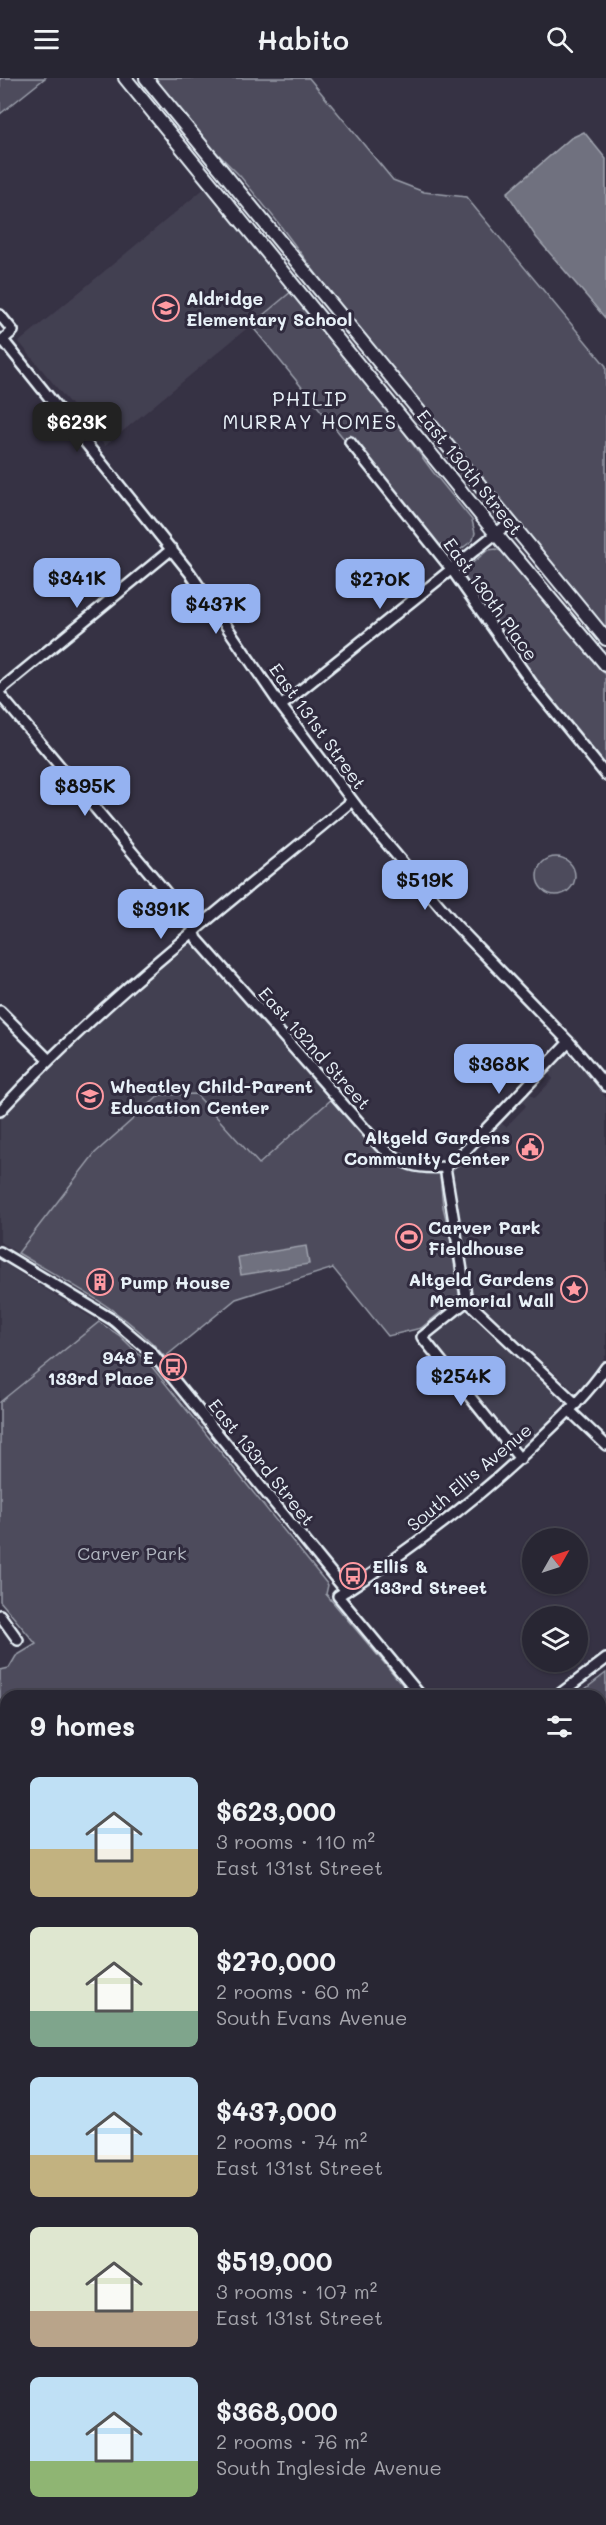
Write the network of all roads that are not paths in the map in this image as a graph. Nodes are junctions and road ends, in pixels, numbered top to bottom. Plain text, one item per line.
1 (125, 78) edge
2 (146, 78) edge
3 (0, 315) edge
4 (1, 341) edge
5 (350, 442) dead end
6 (509, 523) junction
7 (496, 534) junction
8 (172, 549) junction
9 (452, 570) junction
10 (606, 639) edge
11 (606, 665) edge
12 (0, 690) edge
13 (0, 695) edge
14 (281, 706) junction
15 (606, 775) edge
16 (352, 801) junction
17 (194, 931) junction
18 (0, 1011) edge
19 (569, 1042) junction
20 (48, 1059) junction
21 (606, 1086) edge
22 (0, 1111) edge
23 (445, 1167) junction
24 (0, 1252) edge
25 (468, 1301) junction
26 (606, 1367) edge
27 (573, 1407) junction
28 (606, 1445) edge
29 (520, 1459) junction
30 (342, 1594) junction
31 (0, 1615) edge
32 (18, 1640) dead end
33 (606, 1659) edge
34 (416, 1690) edge
35 (565, 1690) edge

1 - 7 main road, East 130th Street
2 - 6 main road, East 130th Street
3 - 4 street
4 - 8 street, East 131st Street
5 - 9 street, East 130th Place
6 - 7 street
6 - 10 main road, East 130th Street
7 - 9 street
7 - 11 main road, East 130th Street
8 - 12 street
8 - 14 street, East 131st Street
9 - 14 street
9 - 15 street, East 130th Place
13 - 17 street, East 132nd Street
14 - 16 street, East 131st Street
16 - 17 street
16 - 19 street, East 131st Street
17 - 20 street
17 - 23 street, East 132nd Street
18 - 20 street
19 - 21 street, East 131st Street
19 - 23 street
20 - 22 street
23 - 25 street
24 - 30 street, East 133rd Street
25 - 27 street
25 - 29 street
26 - 27 street, South Ellis Avenue
27 - 28 street
27 - 29 street, South Ellis Avenue
29 - 30 street, South Ellis Avenue
30 - 34 street, East 133rd Street
31 - 32 street
33 - 35 street

